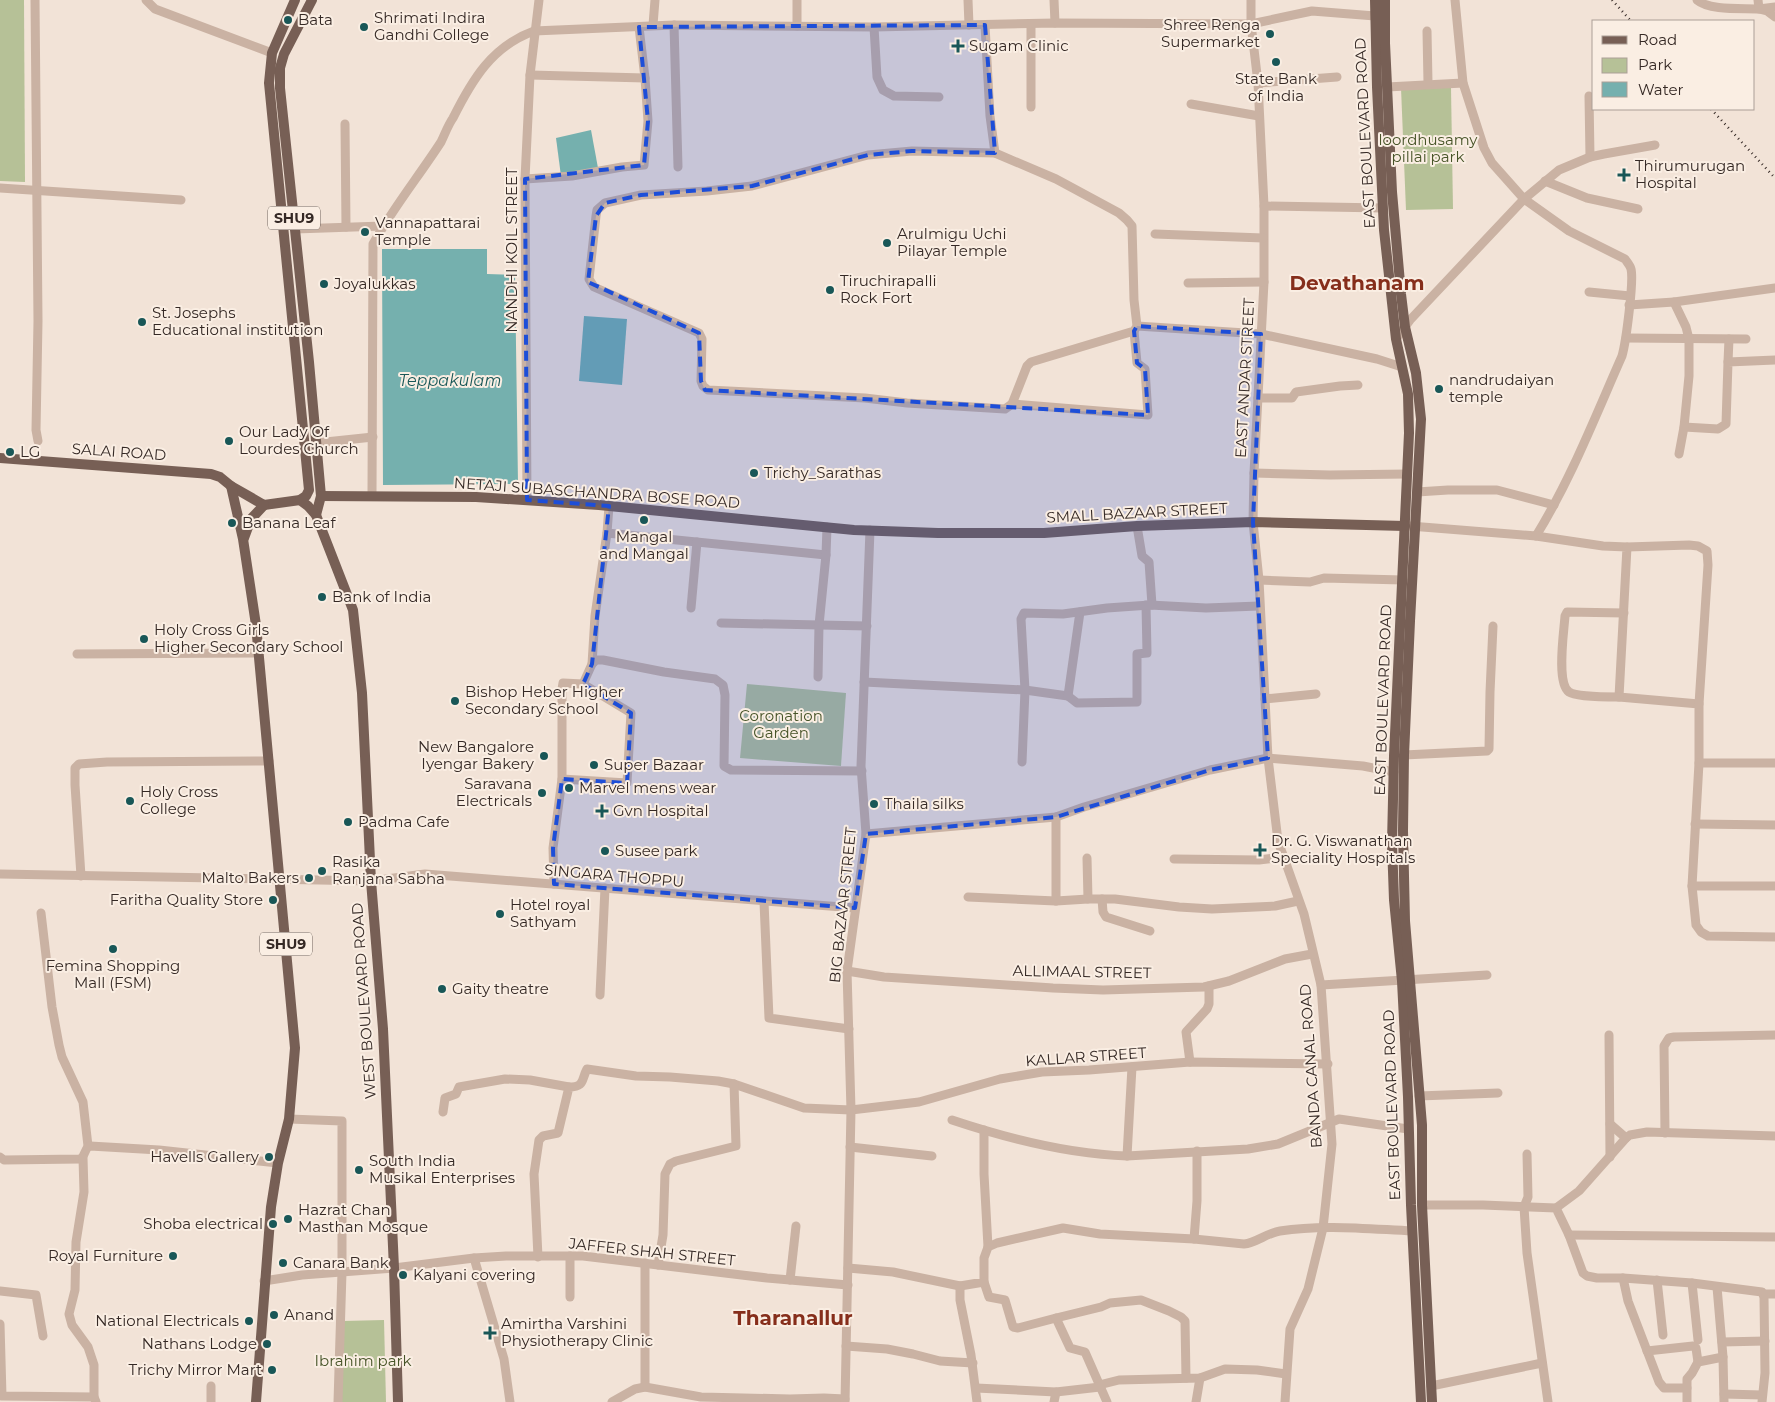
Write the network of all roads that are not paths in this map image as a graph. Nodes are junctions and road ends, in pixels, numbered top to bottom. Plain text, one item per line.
1 (35, 0) edge
2 (146, 0) edge
3 (295, 0) edge
4 (312, 0) edge
5 (539, 0) edge
6 (655, 0) edge
7 (797, 0) edge
8 (968, 0) edge
9 (1054, 0) edge
10 (1251, 0) edge
11 (1376, 0) edge
12 (1385, 0) edge
13 (1456, 0) edge
14 (1697, 0) edge
15 (1722, 3) edge
16 (1759, 4) edge
17 (1774, 13) edge
18 (1374, 16) junction
19 (1055, 23) junction
20 (1031, 24) junction
21 (1251, 24) junction
22 (674, 25) junction
23 (969, 25) junction
24 (985, 25) junction
25 (653, 26) junction
26 (797, 26) junction
27 (639, 27) junction
28 (874, 27) junction
29 (534, 31) junction
30 (1426, 31) dead end
31 (272, 52) junction
32 (530, 75) junction
33 (1337, 77) dead end
34 (645, 78) junction
35 (1258, 83) junction
36 (1428, 83) junction
37 (1462, 83) junction
38 (1387, 86) junction
39 (939, 96) dead end
40 (1589, 96) dead end
41 (1191, 104) dead end
42 (1031, 107) dead end
43 (1259, 116) junction
44 (346, 124) dead end
45 (1655, 145) dead end
46 (995, 153) junction
47 (1590, 157) junction
48 (678, 167) dead end
49 (525, 180) junction
50 (1545, 181) junction
51 (0, 188) edge
52 (37, 190) junction
53 (1524, 199) junction
54 (181, 200) dead end
55 (1264, 206) junction
56 (1383, 208) junction
57 (1638, 209) dead end
58 (383, 226) junction
59 (346, 227) junction
60 (295, 229) junction
61 (1155, 234) dead end
62 (1263, 238) junction
63 (1264, 282) junction
64 (1188, 283) dead end
65 (1775, 288) edge
66 (1589, 292) dead end
67 (1630, 300) junction
68 (1674, 302) junction
69 (1405, 327) junction
70 (1136, 329) junction
71 (1261, 334) junction
72 (1626, 338) junction
73 (1689, 338) junction
74 (1746, 338) dead end
75 (1396, 339) junction
76 (1729, 339) junction
77 (1775, 360) edge
78 (1728, 362) junction
79 (1402, 368) junction
80 (1358, 385) dead end
81 (1258, 398) junction
82 (1012, 404) junction
83 (1684, 427) junction
84 (373, 437) junction
85 (38, 441) dead end
86 (316, 443) junction
87 (1679, 454) dead end
88 (0, 458) edge
89 (1254, 473) junction
90 (1407, 474) junction
91 (231, 486) junction
92 (1417, 492) junction
93 (372, 495) junction
94 (321, 496) junction
95 (300, 500) junction
96 (527, 500) junction
97 (264, 505) junction
98 (1554, 505) junction
99 (609, 506) junction
100 (316, 515) junction
101 (1253, 522) junction
102 (1137, 526) junction
103 (1410, 526) junction
104 (827, 527) junction
105 (870, 530) junction
106 (608, 533) junction
107 (1536, 536) junction
108 (243, 539) junction
109 (697, 542) junction
110 (1627, 547) junction
111 (826, 555) junction
112 (1259, 580) junction
113 (1403, 580) junction
114 (1149, 605) junction
115 (1259, 606) junction
116 (691, 608) dead end
117 (1080, 612) junction
118 (1624, 612) junction
119 (721, 623) dead end
120 (819, 625) junction
121 (867, 626) junction
122 (1493, 626) dead end
123 (77, 654) dead end
124 (259, 654) junction
125 (592, 664) junction
126 (818, 677) dead end
127 (864, 682) junction
128 (583, 684) junction
129 (1025, 690) junction
130 (1316, 694) dead end
131 (1068, 696) junction
132 (1619, 697) junction
133 (1265, 699) junction
134 (1699, 704) junction
135 (1404, 755) junction
136 (1268, 758) junction
137 (269, 761) junction
138 (1022, 762) dead end
139 (1699, 763) junction
140 (1775, 763) edge
141 (862, 771) junction
142 (1394, 772) junction
143 (562, 779) junction
144 (1056, 817) junction
145 (1695, 824) junction
146 (1775, 825) edge
147 (866, 834) junction
148 (1283, 856) junction
149 (1087, 858) dead end
150 (1174, 858) dead end
151 (0, 874) edge
152 (81, 876) junction
153 (281, 880) junction
154 (371, 881) junction
155 (554, 884) junction
156 (1692, 886) junction
157 (1775, 886) edge
158 (605, 888) junction
159 (968, 897) dead end
160 (1088, 899) junction
161 (1102, 899) junction
162 (1056, 901) junction
163 (1298, 901) junction
164 (764, 902) junction
165 (856, 908) junction
166 (41, 913) dead end
167 (1150, 931) dead end
168 (1775, 937) edge
169 (1312, 954) junction
170 (847, 971) junction
171 (1487, 975) dead end
172 (1406, 981) junction
173 (1321, 985) junction
174 (1210, 986) junction
175 (600, 996) dead end
176 (849, 1029) junction
177 (1609, 1034) dead end
178 (1775, 1035) edge
179 (1190, 1062) junction
180 (1328, 1064) junction
181 (1132, 1067) junction
182 (734, 1084) junction
183 (569, 1087) junction
184 (1498, 1093) dead end
185 (1419, 1096) junction
186 (851, 1110) junction
187 (444, 1112) dead end
188 (290, 1119) junction
189 (952, 1120) dead end
190 (1331, 1123) junction
191 (1610, 1124) junction
192 (1408, 1129) junction
193 (984, 1130) junction
194 (1665, 1133) junction
195 (1775, 1136) edge
196 (1626, 1138) junction
197 (88, 1146) junction
198 (850, 1147) junction
199 (1197, 1151) junction
200 (1527, 1154) dead end
201 (932, 1156) dead end
202 (1128, 1156) junction
203 (1610, 1156) junction
204 (0, 1158) edge
205 (83, 1158) junction
206 (278, 1163) junction
207 (1422, 1205) junction
208 (1524, 1207) junction
209 (1556, 1208) junction
210 (796, 1226) dead end
211 (1322, 1228) junction
212 (1412, 1231) junction
213 (1569, 1236) junction
214 (1775, 1237) edge
215 (1194, 1239) junction
216 (988, 1247) junction
217 (570, 1256) junction
218 (538, 1257) junction
219 (474, 1258) junction
220 (645, 1263) junction
221 (658, 1265) junction
222 (394, 1268) junction
223 (848, 1268) junction
224 (342, 1272) junction
225 (1623, 1278) junction
226 (790, 1280) junction
227 (1657, 1280) junction
228 (264, 1281) junction
229 (984, 1282) junction
230 (1692, 1283) junction
231 (848, 1285) junction
232 (960, 1286) junction
233 (1717, 1287) junction
234 (0, 1291) edge
235 (1763, 1294) junction
236 (1775, 1294) edge
237 (570, 1297) dead end
238 (1056, 1318) junction
239 (0, 1324) edge
240 (1663, 1335) dead end
241 (43, 1336) dead end
242 (1698, 1340) dead end
243 (1765, 1341) junction
244 (1722, 1342) junction
245 (846, 1346) junction
246 (1647, 1351) junction
247 (1723, 1357) junction
248 (1698, 1362) junction
249 (973, 1363) junction
250 (1542, 1363) junction
251 (1286, 1374) junction
252 (1186, 1378) junction
253 (1200, 1378) junction
254 (210, 1386) dead end
255 (1431, 1386) junction
256 (644, 1387) junction
257 (1100, 1387) junction
258 (976, 1388) junction
259 (1687, 1388) junction
260 (1056, 1392) junction
261 (1724, 1398) edge
262 (1762, 1398) edge
263 (2, 1399) edge
264 (95, 1400) edge
265 (738, 1400) edge
266 (845, 1401) edge
267 (211, 1402) edge
268 (256, 1402) edge
269 (338, 1402) edge
270 (398, 1402) edge
271 (510, 1402) edge
272 (612, 1402) edge
273 (977, 1402) edge
274 (1054, 1402) edge
275 (1107, 1402) edge
276 (1196, 1402) edge
277 (1285, 1402) edge
278 (1421, 1402) edge
279 (1432, 1402) edge
280 (1548, 1402) edge
281 (1687, 1402) edge

1 - 52 street
2 - 31 street
3 - 31 main road, SHU9
4 - 60 main road, SHU9
5 - 29 street, NANDHI KOIL STREET
6 - 25 street
7 - 26 street
8 - 23 street
9 - 19 street
10 - 21 street, EAST ANDAR STREET
11 - 18 main road, EAST BOULEVARD ROAD
12 - 38 main road
13 - 37 street
14 - 15 street
15 - 16 street
16 - 17 street
18 - 21 street
18 - 56 main road, EAST BOULEVARD ROAD
19 - 20 street
19 - 21 street
20 - 24 street
20 - 42 street
21 - 35 street, EAST ANDAR STREET
22 - 25 street
22 - 26 street
22 - 48 street
23 - 24 street
23 - 28 street
24 - 46 street
25 - 27 street
26 - 28 street
27 - 29 street
27 - 34 street
28 - 39 street
29 - 32 street, NANDHI KOIL STREET
29 - 58 street
30 - 36 street
31 - 95 main road, SHU9
32 - 34 street
32 - 49 street, NANDHI KOIL STREET
33 - 35 street
34 - 49 street
35 - 43 street, EAST ANDAR STREET
36 - 37 street
36 - 38 street
37 - 53 street
38 - 69 main road
40 - 47 street
41 - 43 street
43 - 55 street, EAST ANDAR STREET
44 - 59 street
45 - 47 street
46 - 70 street
46 - 82 street
47 - 50 street
49 - 96 street, NANDHI KOIL STREET
50 - 53 street
50 - 57 street
51 - 52 street
52 - 54 street
52 - 85 street
53 - 67 street
53 - 69 street
55 - 56 street
55 - 62 street, EAST ANDAR STREET
56 - 75 main road, EAST BOULEVARD ROAD
58 - 59 street
58 - 84 street
59 - 60 street
60 - 86 main road, SHU9
61 - 62 street
62 - 63 street, EAST ANDAR STREET
63 - 64 street
63 - 71 street, EAST ANDAR STREET
65 - 68 street
66 - 67 street
67 - 68 street
67 - 72 street
68 - 73 street
69 - 75 street
69 - 92 main road
70 - 71 street
70 - 82 street
70 - 82 street
71 - 79 street
71 - 81 street, EAST ANDAR STREET
72 - 73 street
72 - 98 street
73 - 76 street
73 - 83 street
74 - 76 street
75 - 79 main road, EAST BOULEVARD ROAD
76 - 78 street
77 - 78 street
78 - 83 street
79 - 90 main road, EAST BOULEVARD ROAD
80 - 81 street
81 - 89 street, EAST ANDAR STREET
83 - 87 street
84 - 86 street
84 - 93 street
86 - 94 main road, SHU9
88 - 91 main road, SALAI ROAD
89 - 90 street
89 - 101 street, EAST ANDAR STREET
90 - 103 main road, EAST BOULEVARD ROAD
91 - 97 main road, SALAI ROAD
91 - 108 main road, SHU9
92 - 98 street
92 - 103 main road
93 - 94 main road, NETAJI SUBASCHANDRA BOSE ROAD
93 - 96 main road, NETAJI SUBASCHANDRA BOSE ROAD
94 - 100 main road, SHU9
95 - 97 main road
95 - 100 main road
96 - 99 main road, NETAJI SUBASCHANDRA BOSE ROAD
97 - 108 main road
98 - 107 street
99 - 104 main road, NETAJI SUBASCHANDRA BOSE ROAD
99 - 106 street
100 - 154 main road, WEST BOULEVARD ROAD
101 - 102 main road, SMALL BAZAAR STREET
101 - 103 main road, SMALL BAZAAR STREET
101 - 112 street, EAST ANDAR STREET
102 - 105 main road, SMALL BAZAAR STREET
102 - 114 street
103 - 107 street
103 - 113 main road, EAST BOULEVARD ROAD
103 - 135 main road
104 - 105 main road, NETAJI SUBASCHANDRA BOSE ROAD
104 - 111 street
105 - 121 street, BIG BAZAAR STREET
106 - 109 street
106 - 125 street
107 - 110 street
108 - 124 main road, SHU9
109 - 111 street
109 - 116 street
110 - 118 street
110 - 134 street
111 - 120 street
112 - 113 street
112 - 115 street, EAST ANDAR STREET
113 - 142 main road, EAST BOULEVARD ROAD
114 - 115 street
114 - 117 street
114 - 131 street
115 - 133 street, EAST ANDAR STREET
117 - 129 street
117 - 131 street
118 - 132 street
118 - 132 street
119 - 120 street
120 - 121 street
120 - 126 street
121 - 127 street, BIG BAZAAR STREET
122 - 135 street
123 - 124 street
124 - 137 main road, SHU9
125 - 128 street
125 - 141 street
127 - 129 street
127 - 141 street, BIG BAZAAR STREET
128 - 143 street
128 - 143 street
129 - 131 street
129 - 138 street
130 - 133 street
132 - 134 street
133 - 136 street, EAST ANDAR STREET
134 - 139 street
135 - 172 main road
136 - 142 street
136 - 144 street
136 - 148 street, BANDA CANAL ROAD
137 - 152 street
137 - 153 main road, SHU9
139 - 140 street
139 - 145 street
141 - 147 street, BIG BAZAAR STREET
142 - 172 main road, EAST BOULEVARD ROAD
143 - 155 street
144 - 147 street
144 - 162 street
145 - 146 street
145 - 156 street
147 - 165 street, BIG BAZAAR STREET
148 - 150 street
148 - 163 street, BANDA CANAL ROAD
149 - 160 street
151 - 152 street, SINGARA THOPPU
152 - 153 street, SINGARA THOPPU
153 - 154 street, SINGARA THOPPU
153 - 188 main road, SHU9
154 - 155 street, SINGARA THOPPU
154 - 222 main road, WEST BOULEVARD ROAD
155 - 158 street, SINGARA THOPPU
156 - 157 street
156 - 168 street
158 - 164 street, SINGARA THOPPU
158 - 175 street
159 - 162 street
160 - 161 street
160 - 162 street
161 - 163 street
161 - 167 street
163 - 169 street, BANDA CANAL ROAD
164 - 165 street, SINGARA THOPPU
164 - 176 street
165 - 170 street, BIG BAZAAR STREET
166 - 197 street
169 - 173 street, BANDA CANAL ROAD
169 - 174 street, ALLIMAAL STREET
170 - 174 street, ALLIMAAL STREET
170 - 176 street, BIG BAZAAR STREET
171 - 172 street
172 - 173 street
172 - 185 main road
172 - 192 main road, EAST BOULEVARD ROAD
173 - 180 street, BANDA CANAL ROAD
174 - 179 street
176 - 186 street, BIG BAZAAR STREET
177 - 191 street
178 - 194 street
179 - 180 street, KALLAR STREET
179 - 181 street, KALLAR STREET
180 - 190 street, BANDA CANAL ROAD
181 - 186 street, KALLAR STREET
181 - 202 street
182 - 183 street, KALLAR STREET
182 - 186 street, KALLAR STREET
182 - 221 street
183 - 187 street
183 - 218 street
184 - 185 street
185 - 207 main road
186 - 198 street, BIG BAZAAR STREET
188 - 206 main road, SHU9
188 - 224 street
189 - 193 street
190 - 192 street
190 - 199 street
190 - 211 street, BANDA CANAL ROAD
191 - 196 street
191 - 203 street
192 - 212 main road, EAST BOULEVARD ROAD
193 - 202 street
193 - 216 street
194 - 195 street
194 - 196 street
196 - 203 street
197 - 205 street
197 - 206 street
198 - 201 street
198 - 223 street, BIG BAZAAR STREET
199 - 202 street
199 - 215 street
200 - 208 street
203 - 209 street
204 - 205 street
205 - 264 street
206 - 228 main road, SHU9
207 - 208 street
207 - 255 main road
208 - 209 street
208 - 250 street
209 - 213 street
210 - 226 street
211 - 212 street
211 - 215 street
211 - 251 street, BANDA CANAL ROAD
212 - 278 main road, EAST BOULEVARD ROAD
213 - 214 street
213 - 225 street
215 - 216 street
216 - 229 street
217 - 218 street, JAFFER SHAH STREET
217 - 220 street, JAFFER SHAH STREET
217 - 237 street
218 - 219 street, JAFFER SHAH STREET
219 - 222 street, JAFFER SHAH STREET
219 - 271 street
220 - 221 street, JAFFER SHAH STREET
220 - 256 street
221 - 226 street, JAFFER SHAH STREET
222 - 224 street, JAFFER SHAH STREET
222 - 270 main road, WEST BOULEVARD ROAD
223 - 231 street, BIG BAZAAR STREET
223 - 232 street
224 - 228 street, JAFFER SHAH STREET
224 - 269 street
225 - 227 street
225 - 246 street
226 - 231 street, JAFFER SHAH STREET
227 - 230 street
227 - 240 street
228 - 268 main road, SHU9
229 - 232 street
229 - 238 street
230 - 233 street
230 - 242 street
231 - 245 street, BIG BAZAAR STREET
232 - 249 street
233 - 235 street
233 - 244 street
234 - 241 street
235 - 236 street
235 - 243 street
238 - 252 street
238 - 257 street
239 - 263 street
243 - 244 street
243 - 262 street
244 - 247 street
245 - 249 street
245 - 266 street, BIG BAZAAR STREET
246 - 248 street
246 - 259 street
247 - 248 street
247 - 261 street
248 - 259 street
249 - 258 street
250 - 255 street
250 - 280 street
251 - 253 street
251 - 277 street, BANDA CANAL ROAD
252 - 253 street
252 - 257 street
253 - 276 street
254 - 267 street
255 - 279 main road
256 - 265 street
256 - 272 street
257 - 260 street
257 - 275 street
258 - 260 street
258 - 273 street
259 - 281 street
260 - 274 street
261 - 262 street
263 - 264 street
265 - 266 street

